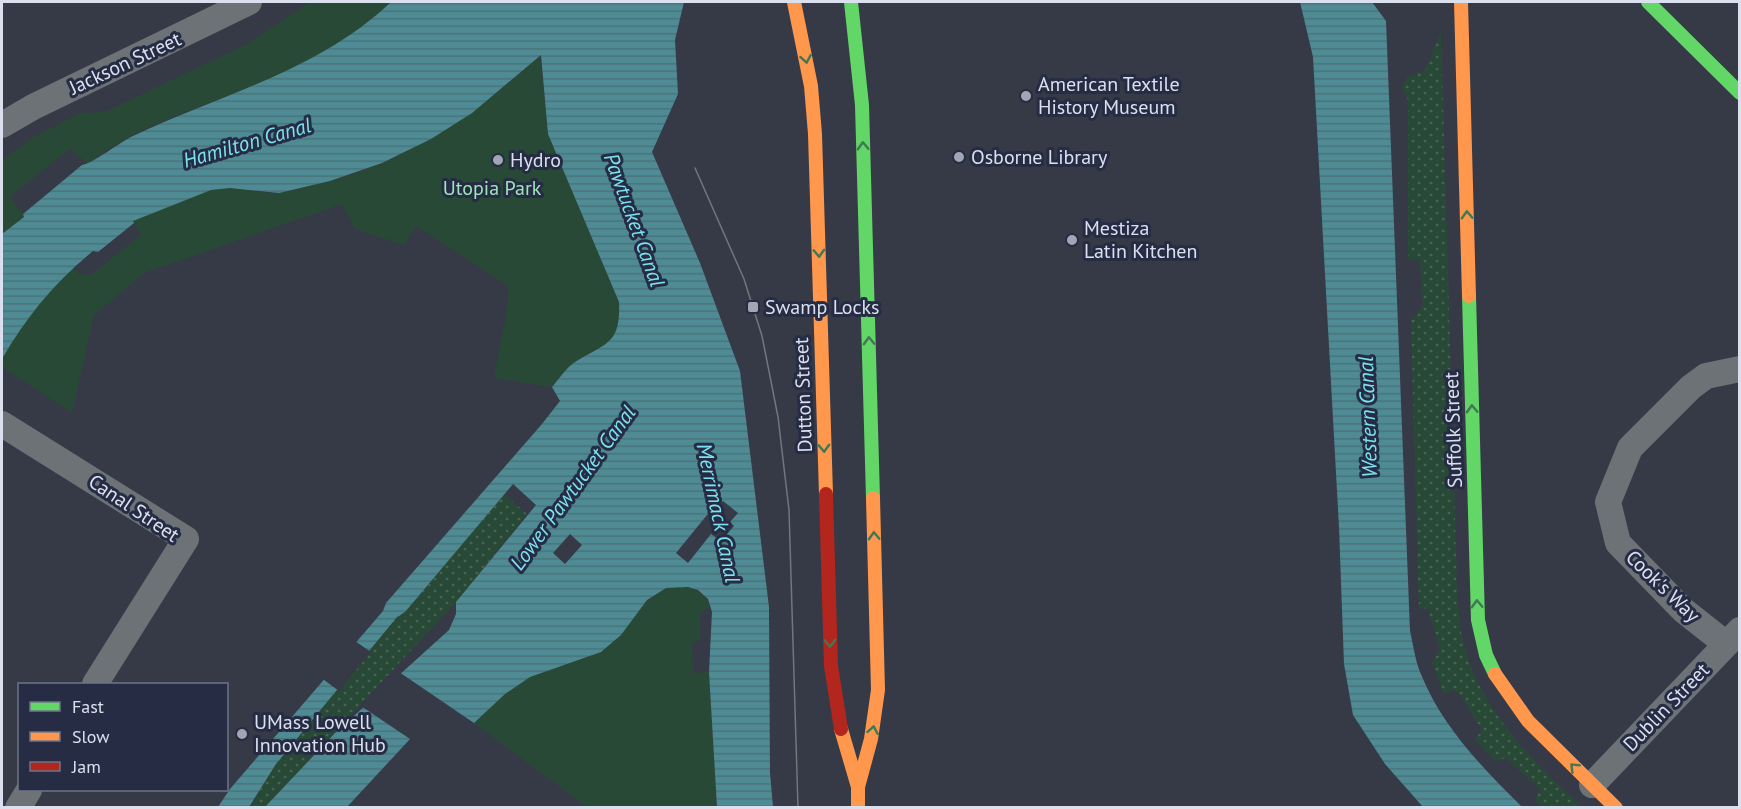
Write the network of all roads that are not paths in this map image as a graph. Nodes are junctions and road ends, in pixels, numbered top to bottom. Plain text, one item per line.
1 (249, 2) edge
2 (794, 2) edge
3 (851, 2) edge
4 (1461, 2) edge
5 (1648, 2) edge
6 (1740, 93) edge
7 (2, 125) edge
8 (1740, 369) edge
9 (2, 424) edge
10 (1733, 637) edge
11 (96, 683) edge
12 (1592, 785) junction
13 (858, 787) junction
14 (28, 791) edge
15 (18, 807) edge
16 (858, 807) edge
17 (1616, 807) edge

1 - 7 street, Jackson Street
2 -> 13 main road, Dutton Street
13 -> 3 main road, Dutton Street
12 -> 4 main road, Suffolk Street
5 - 6 main road
8 - 10 street, Cook's Way
9 - 11 street, Canal Street
10 - 12 street, Dublin Street
12 - 17 main road, Suffolk Street
13 - 16 main road, Dutton Street
14 - 15 street

